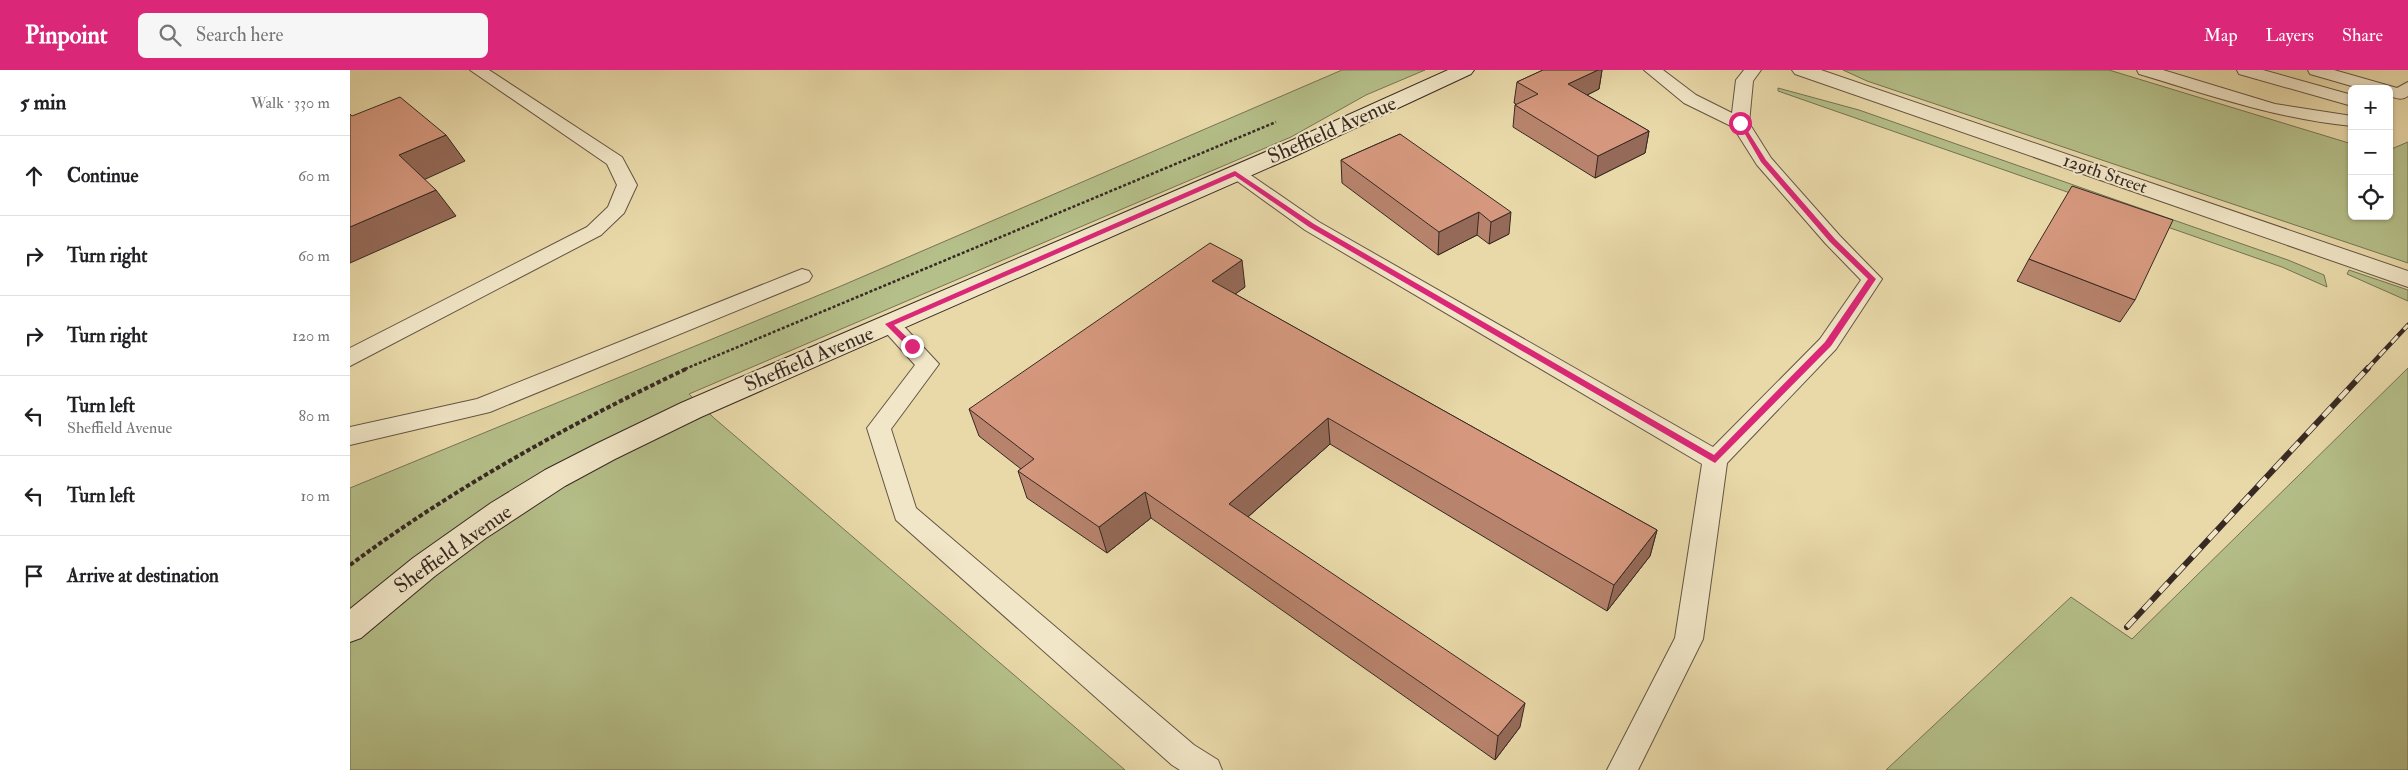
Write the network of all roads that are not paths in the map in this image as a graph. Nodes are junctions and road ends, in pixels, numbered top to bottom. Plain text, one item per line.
1 (478, 70) edge
2 (1464, 70) edge
3 (1652, 70) edge
4 (1753, 70) edge
5 (1802, 70) edge
6 (2145, 70) edge
7 (2245, 70) edge
8 (2316, 70) edge
9 (2368, 85) edge
10 (2348, 100) edge
11 (2348, 121) edge
12 (1740, 123) junction
13 (1235, 173) junction
14 (802, 276) dead end
15 (2408, 279) edge
16 (889, 324) junction
17 (350, 358) edge
18 (350, 436) edge
19 (1715, 460) junction
20 (353, 621) edge
21 (1207, 770) edge
22 (1622, 770) edge

1 - 17 lane
2 - 13 main road, Sheffield Avenue
3 - 12 lane
4 - 12 lane
5 - 15 main road, 129th Street
6 - 11 lane
7 - 10 lane
8 - 9 lane
12 - 19 lane
13 - 16 main road, Sheffield Avenue
13 - 19 lane
14 - 18 lane
16 - 20 main road, Sheffield Avenue
16 - 21 lane
19 - 22 lane

